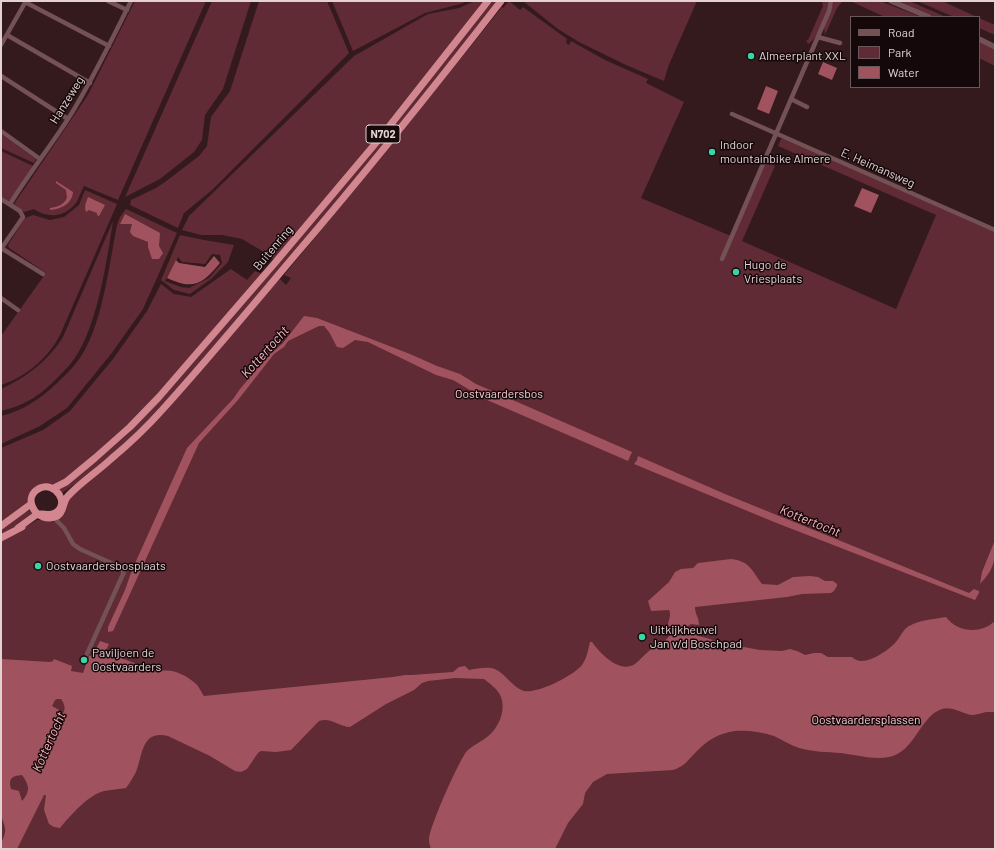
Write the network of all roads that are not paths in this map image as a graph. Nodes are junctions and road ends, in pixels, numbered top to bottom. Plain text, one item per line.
1 (108, 1) edge
2 (131, 1) edge
3 (488, 1) edge
4 (501, 1) edge
5 (831, 1) edge
6 (891, 1) edge
7 (25, 2) edge
8 (127, 10) junction
9 (927, 16) edge
10 (7, 35) junction
11 (818, 37) junction
12 (980, 40) edge
13 (840, 43) dead end
14 (1, 45) edge
15 (109, 46) junction
16 (995, 47) edge
17 (1, 76) edge
18 (90, 83) junction
19 (791, 99) junction
20 (807, 107) dead end
21 (732, 114) dead end
22 (68, 119) junction
23 (1, 131) edge
24 (776, 134) junction
25 (40, 159) junction
26 (1, 199) edge
27 (10, 204) junction
28 (995, 230) edge
29 (1, 249) edge
30 (722, 259) dead end
31 (43, 274) dead end
32 (1, 298) edge
33 (18, 310) dead end
34 (54, 488) junction
35 (63, 501) junction
36 (31, 504) junction
37 (57, 514) junction
38 (40, 515) junction
39 (1, 526) edge
40 (1, 538) edge
41 (87, 654) dead end

1 - 8 street
2 - 8 street, Hanzeweg
3 - 34 highway, Buitenring / N702
4 - 35 highway, Buitenring / N702
5 - 11 street
6 - 9 street
7 - 10 street
7 - 15 street
8 - 15 street, Hanzeweg
10 - 14 street
10 - 18 street
11 - 13 street
11 - 19 street
12 - 16 street
15 - 18 street, Hanzeweg
17 - 22 street
18 - 22 street, Hanzeweg
19 - 20 street
19 - 24 street
21 - 24 street, E. Heimansweg
22 - 25 street, Hanzeweg
23 - 25 street
24 - 28 street, E. Heimansweg
24 - 30 street
25 - 27 street, Hanzeweg
26 - 27 street
27 - 29 street
29 - 31 street
32 - 33 street
34 - 35 highway
34 - 36 highway, N702
35 - 37 highway, N702
36 - 38 highway
36 - 39 highway, N702
37 - 38 highway
37 - 41 street
38 - 40 highway

